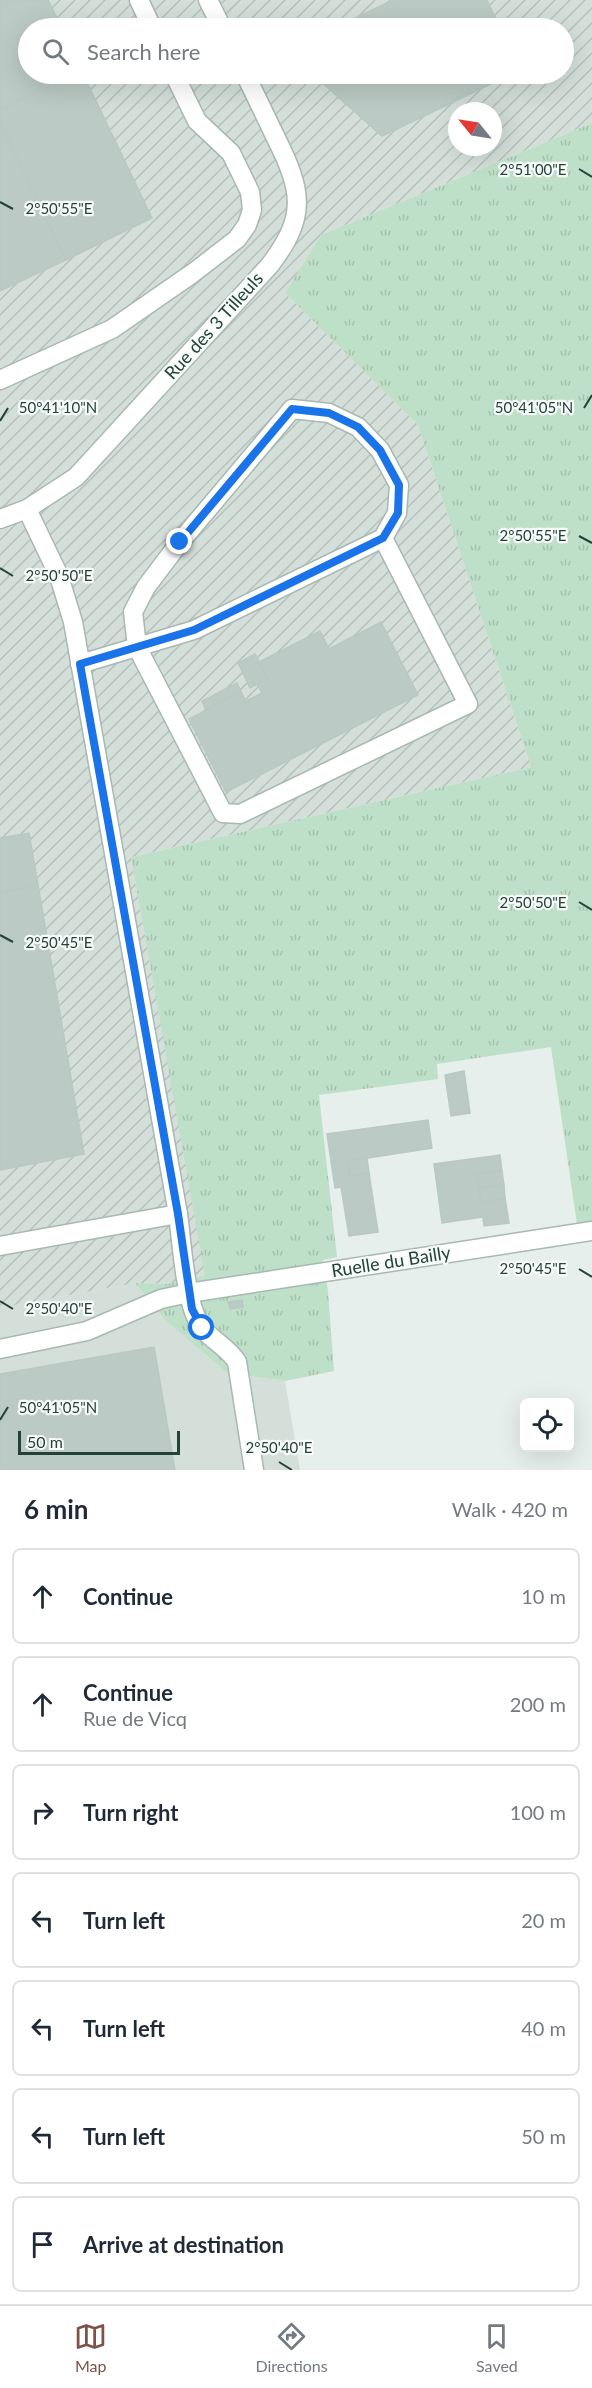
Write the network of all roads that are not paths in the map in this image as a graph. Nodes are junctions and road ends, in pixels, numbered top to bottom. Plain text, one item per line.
1 (139, 0) edge
2 (208, 0) edge
3 (147, 18) edge
4 (217, 18) edge
5 (179, 84) edge
6 (249, 84) edge
7 (0, 380) edge
8 (27, 509) junction
9 (0, 519) edge
10 (383, 538) junction
11 (137, 647) junction
12 (80, 664) junction
13 (178, 1214) junction
14 (592, 1231) edge
15 (0, 1246) edge
16 (189, 1293) junction
17 (0, 1349) edge
18 (254, 1470) edge

1 - 3 street
2 - 4 street
5 - 7 street
6 - 8 street, Rue des 3 Tilleuls
8 - 9 street, Rue des 3 Tilleuls
8 - 12 street
10 - 11 street
10 - 11 street
10 - 11 street
11 - 12 street
12 - 13 street
13 - 15 street
13 - 16 street
14 - 16 street, Ruelle du Bailly
16 - 17 street, Ruelle du Bailly
16 - 18 street

